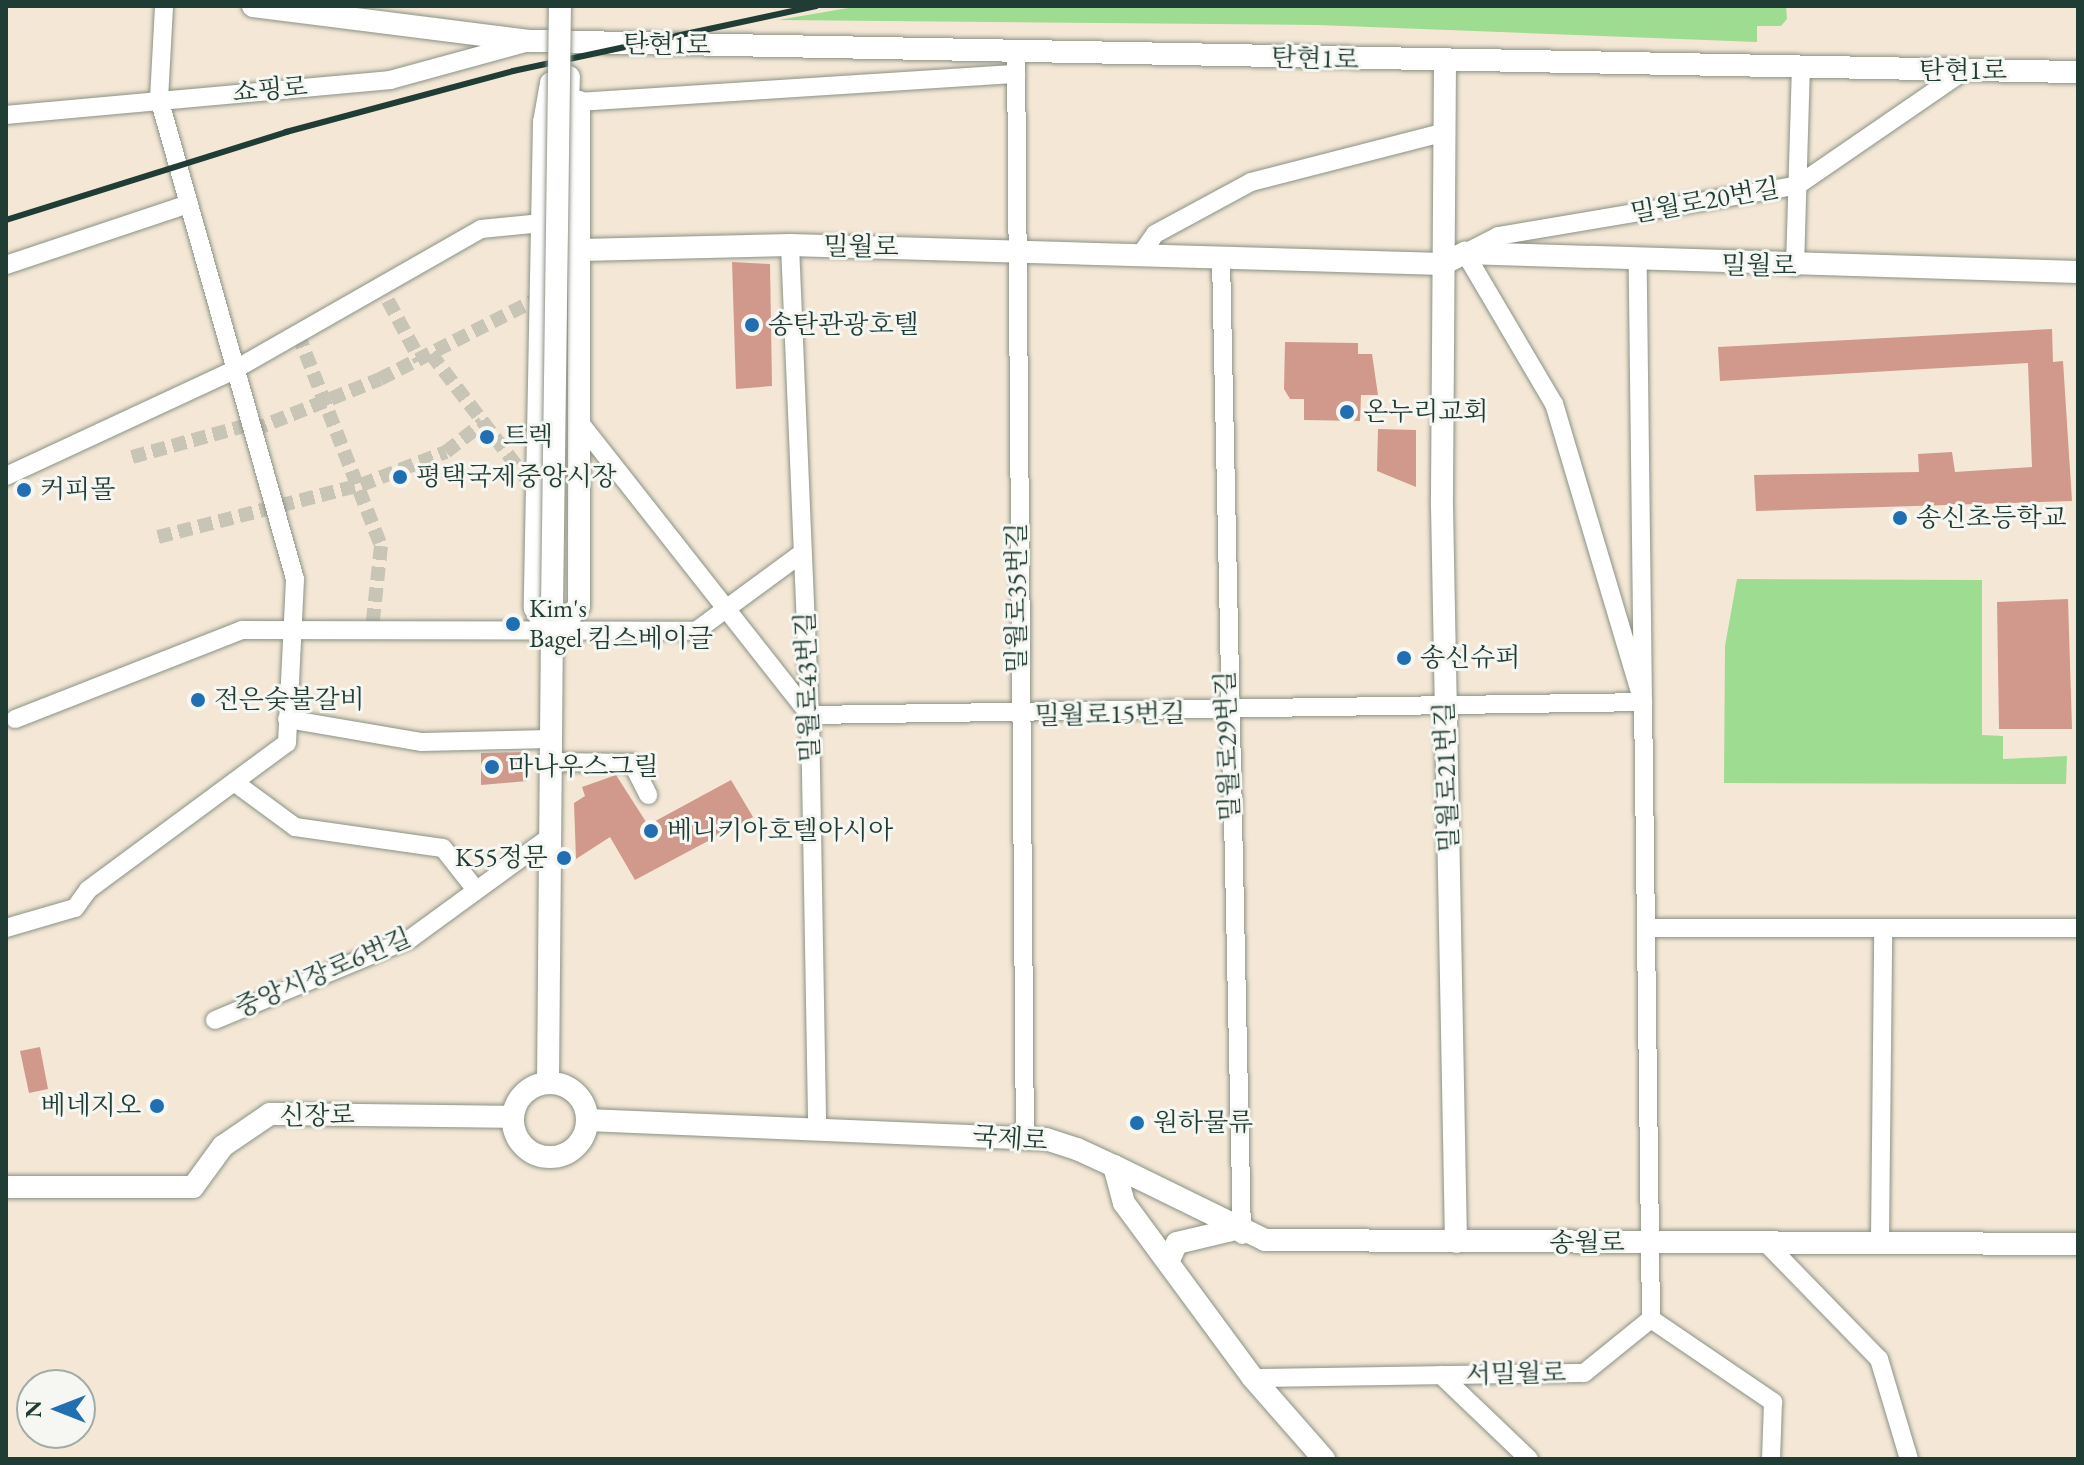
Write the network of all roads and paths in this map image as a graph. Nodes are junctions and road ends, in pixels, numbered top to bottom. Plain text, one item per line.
1 (164, 6) edge
2 (253, 6) edge
3 (560, 6) edge
4 (550, 42) junction
5 (1016, 50) junction
6 (1445, 62) junction
7 (1801, 70) junction
8 (1964, 71) junction
9 (2078, 72) edge
10 (1016, 74) junction
11 (159, 99) junction
12 (579, 102) junction
13 (6, 115) edge
14 (1446, 132) junction
15 (1798, 185) junction
16 (188, 204) junction
17 (542, 223) junction
18 (790, 245) junction
19 (581, 250) junction
20 (1014, 250) junction
21 (1465, 253) junction
22 (1141, 254) junction
23 (1221, 258) junction
24 (1443, 264) junction
25 (1638, 264) junction
26 (6, 265) edge
27 (1795, 267) junction
28 (2078, 272) edge
29 (234, 370) junction
30 (580, 423) junction
31 (6, 476) edge
32 (802, 553) junction
33 (722, 612) junction
34 (295, 626) junction
35 (552, 636) junction
36 (1643, 702) junction
37 (1444, 707) junction
38 (1226, 712) junction
39 (810, 715) junction
40 (1017, 717) junction
41 (15, 719) dead end
42 (287, 719) junction
43 (549, 750) junction
44 (234, 782) junction
45 (648, 795) dead end
46 (547, 839) junction
47 (476, 890) junction
48 (6, 928) edge
49 (1649, 928) junction
50 (1883, 928) junction
51 (2078, 928) edge
52 (215, 1020) dead end
53 (548, 1083) junction
54 (513, 1117) junction
55 (587, 1120) junction
56 (817, 1129) junction
57 (1025, 1138) junction
58 (1114, 1166) junction
59 (6, 1187) edge
60 (1237, 1232) junction
61 (1880, 1239) junction
62 (1456, 1242) junction
63 (1766, 1243) junction
64 (1653, 1244) junction
65 (2078, 1244) edge
66 (1168, 1262) junction
67 (1651, 1319) junction
68 (1441, 1375) junction
69 (1253, 1378) junction
70 (1324, 1459) edge
71 (1529, 1459) edge
72 (1771, 1459) edge
73 (1909, 1459) edge

1 - 11 street
2 - 4 street
3 - 35 street, bridge
4 - 5 street, 탄현1로
4 - 11 street, 쇼핑로
4 - 12 street
4 - 17 street
5 - 6 street, 탄현1로
5 - 10 street, 밀월로35번길
6 - 7 street, 탄현1로
6 - 14 street
7 - 8 street, 탄현1로
7 - 15 street
8 - 9 street, 탄현1로
8 - 15 street, 밀월로20번길
10 - 12 street
10 - 20 street, 밀월로35번길
11 - 13 street, 쇼핑로
11 - 16 street
12 - 19 street
14 - 22 street
14 - 24 street
15 - 21 street, 밀월로20번길
15 - 27 street
16 - 26 street
16 - 29 street
17 - 29 street
17 - 35 street
18 - 19 street, 밀월로
18 - 20 street, 밀월로
18 - 32 street, 밀월로43번길
19 - 30 street
20 - 22 street, 밀월로
20 - 40 street, 밀월로35번길
21 - 24 street, 밀월로
21 - 25 street, 밀월로
21 - 36 street
22 - 23 street, 밀월로
23 - 24 street, 밀월로
23 - 38 street, 밀월로29번길
24 - 37 street, 밀월로21번길
25 - 27 street, 밀월로
25 - 36 street
27 - 28 street, 밀월로
29 - 31 street
29 - 34 street
30 - 33 street
30 - 35 street
32 - 33 street
32 - 39 street, 밀월로43번길
33 - 35 street
33 - 39 street
34 - 35 street
34 - 41 street
34 - 42 street
35 - 43 street
36 - 37 street, 밀월로15번길
36 - 49 street
37 - 38 street, 밀월로15번길
37 - 62 street, 밀월로21번길
38 - 40 street, 밀월로15번길
38 - 60 street, 밀월로29번길
39 - 40 street, 밀월로15번길
39 - 56 street, 밀월로43번길
40 - 57 street, 밀월로35번길
42 - 43 street
42 - 44 street
43 - 45 street
43 - 46 street
44 - 47 street
44 - 48 street
46 - 47 street, 중앙시장로6번길
46 - 53 street
47 - 52 street, 중앙시장로6번길
49 - 50 street
49 - 64 street
50 - 51 street
50 - 61 street
53 - 54 street
53 - 55 street
54 - 55 street
54 - 59 street, 신장로
55 - 56 street, 국제로
56 - 57 street, 국제로
57 - 58 street, 국제로
58 - 60 street, 송월로
58 - 66 street
60 - 62 street, 송월로
60 - 66 street
61 - 63 street, 송월로
61 - 65 street, 송월로
62 - 64 street, 송월로
63 - 64 street, 송월로
63 - 73 street
64 - 67 street
66 - 69 street
67 - 68 street, 서밀월로
67 - 72 street
68 - 69 street, 서밀월로
68 - 71 street
69 - 70 street

